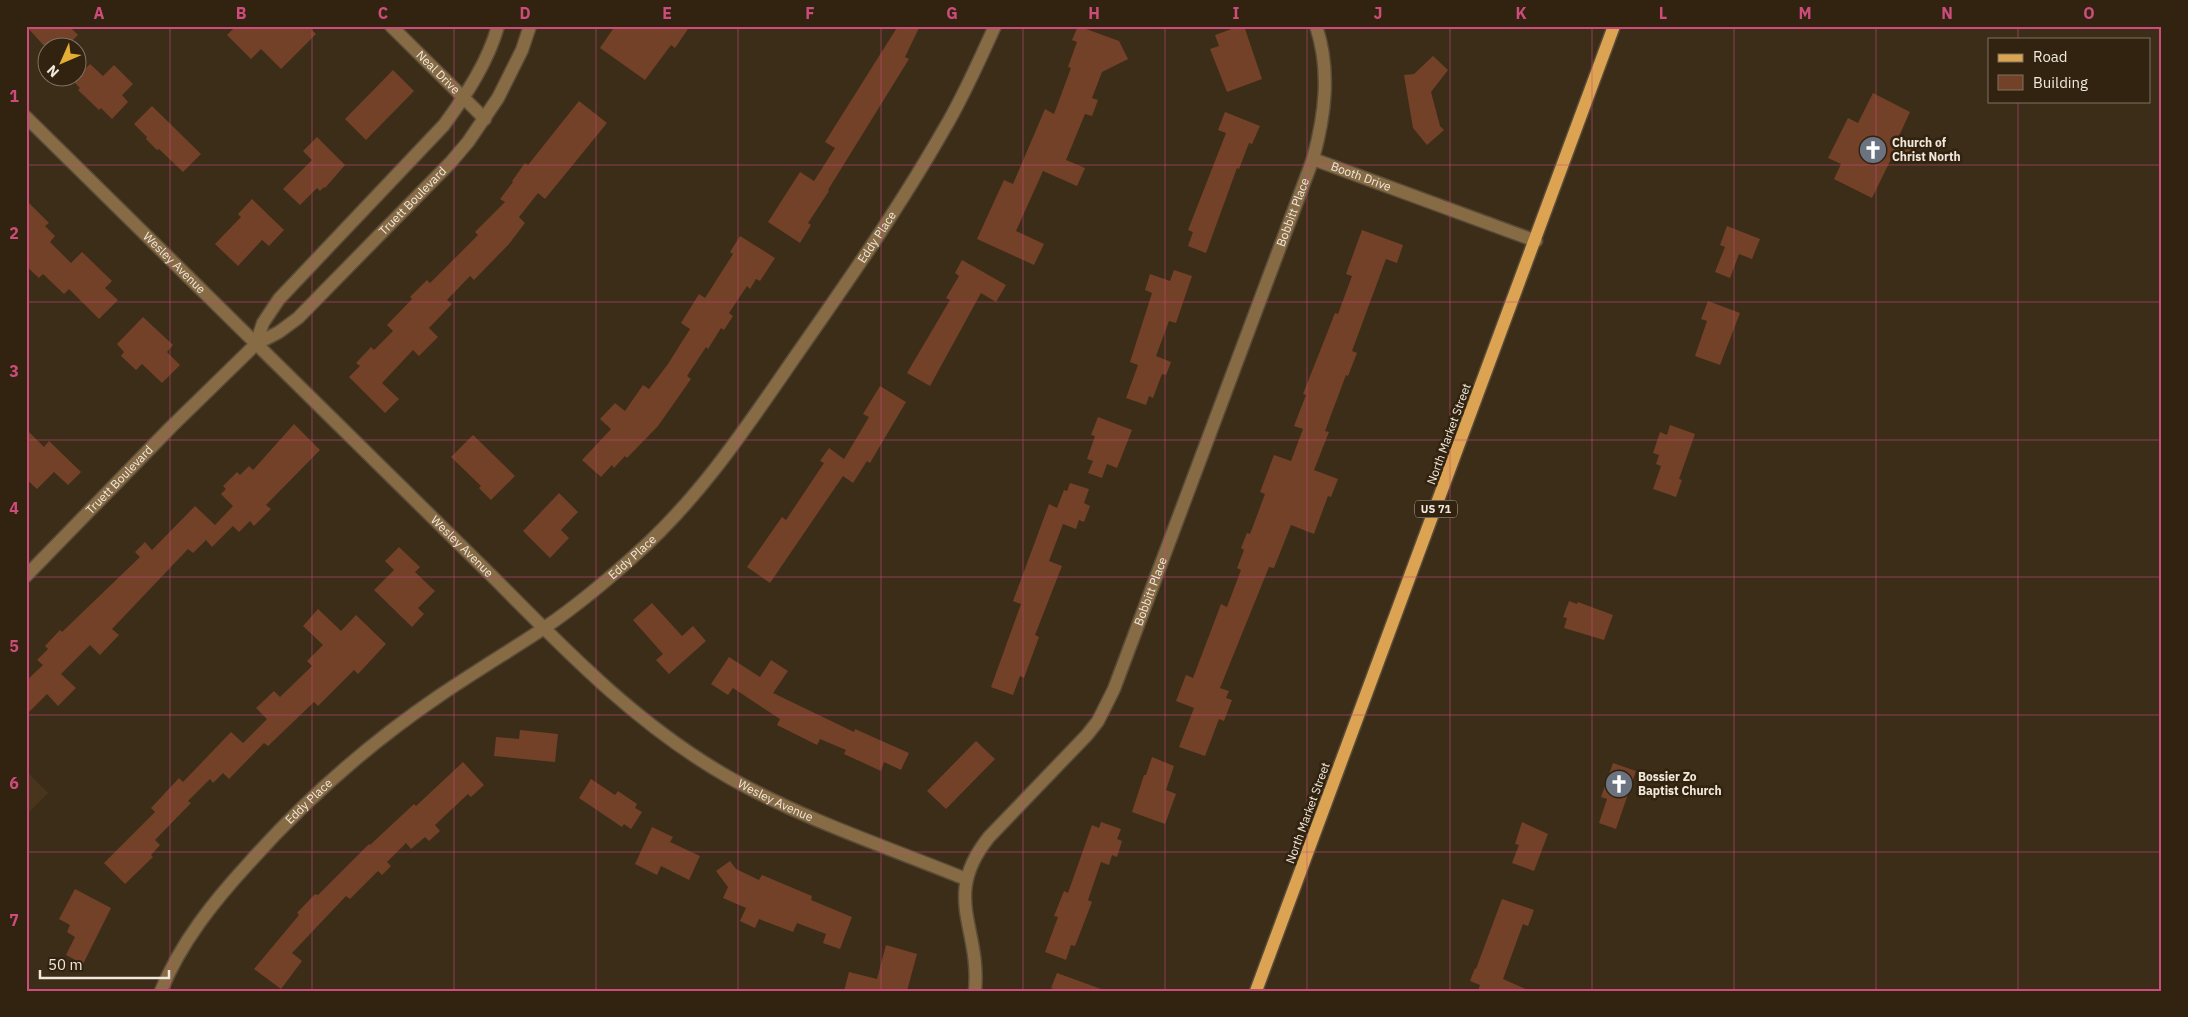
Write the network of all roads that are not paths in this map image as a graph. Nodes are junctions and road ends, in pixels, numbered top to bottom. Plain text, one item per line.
1 (391, 26) edge
2 (498, 26) edge
3 (530, 26) edge
4 (995, 26) edge
5 (1316, 26) edge
6 (1614, 26) edge
7 (464, 98) junction
8 (26, 117) edge
9 (485, 119) junction
10 (1314, 160) junction
11 (1536, 241) junction
12 (256, 344) junction
13 (27, 572) edge
14 (543, 628) junction
15 (966, 879) junction
16 (161, 991) edge
17 (975, 991) edge
18 (1256, 991) edge

1 - 7 street, Neal Drive
2 - 7 street, Truett Boulevard
3 - 9 street, Truett Boulevard
4 - 14 street, Eddy Place
5 - 10 street
6 - 11 main road, North Market Street / US 71
7 - 9 street, Neal Drive
7 - 12 street, Truett Boulevard
8 - 12 street, Wesley Avenue
9 - 12 street, Truett Boulevard
10 - 11 street, Booth Drive
10 - 15 street, Bobbitt Place
11 - 18 main road, North Market Street / US 71
12 - 13 street, Truett Boulevard
12 - 14 street, Wesley Avenue
14 - 15 street, Wesley Avenue
14 - 16 street, Eddy Place
15 - 17 street, Bobbitt Place

